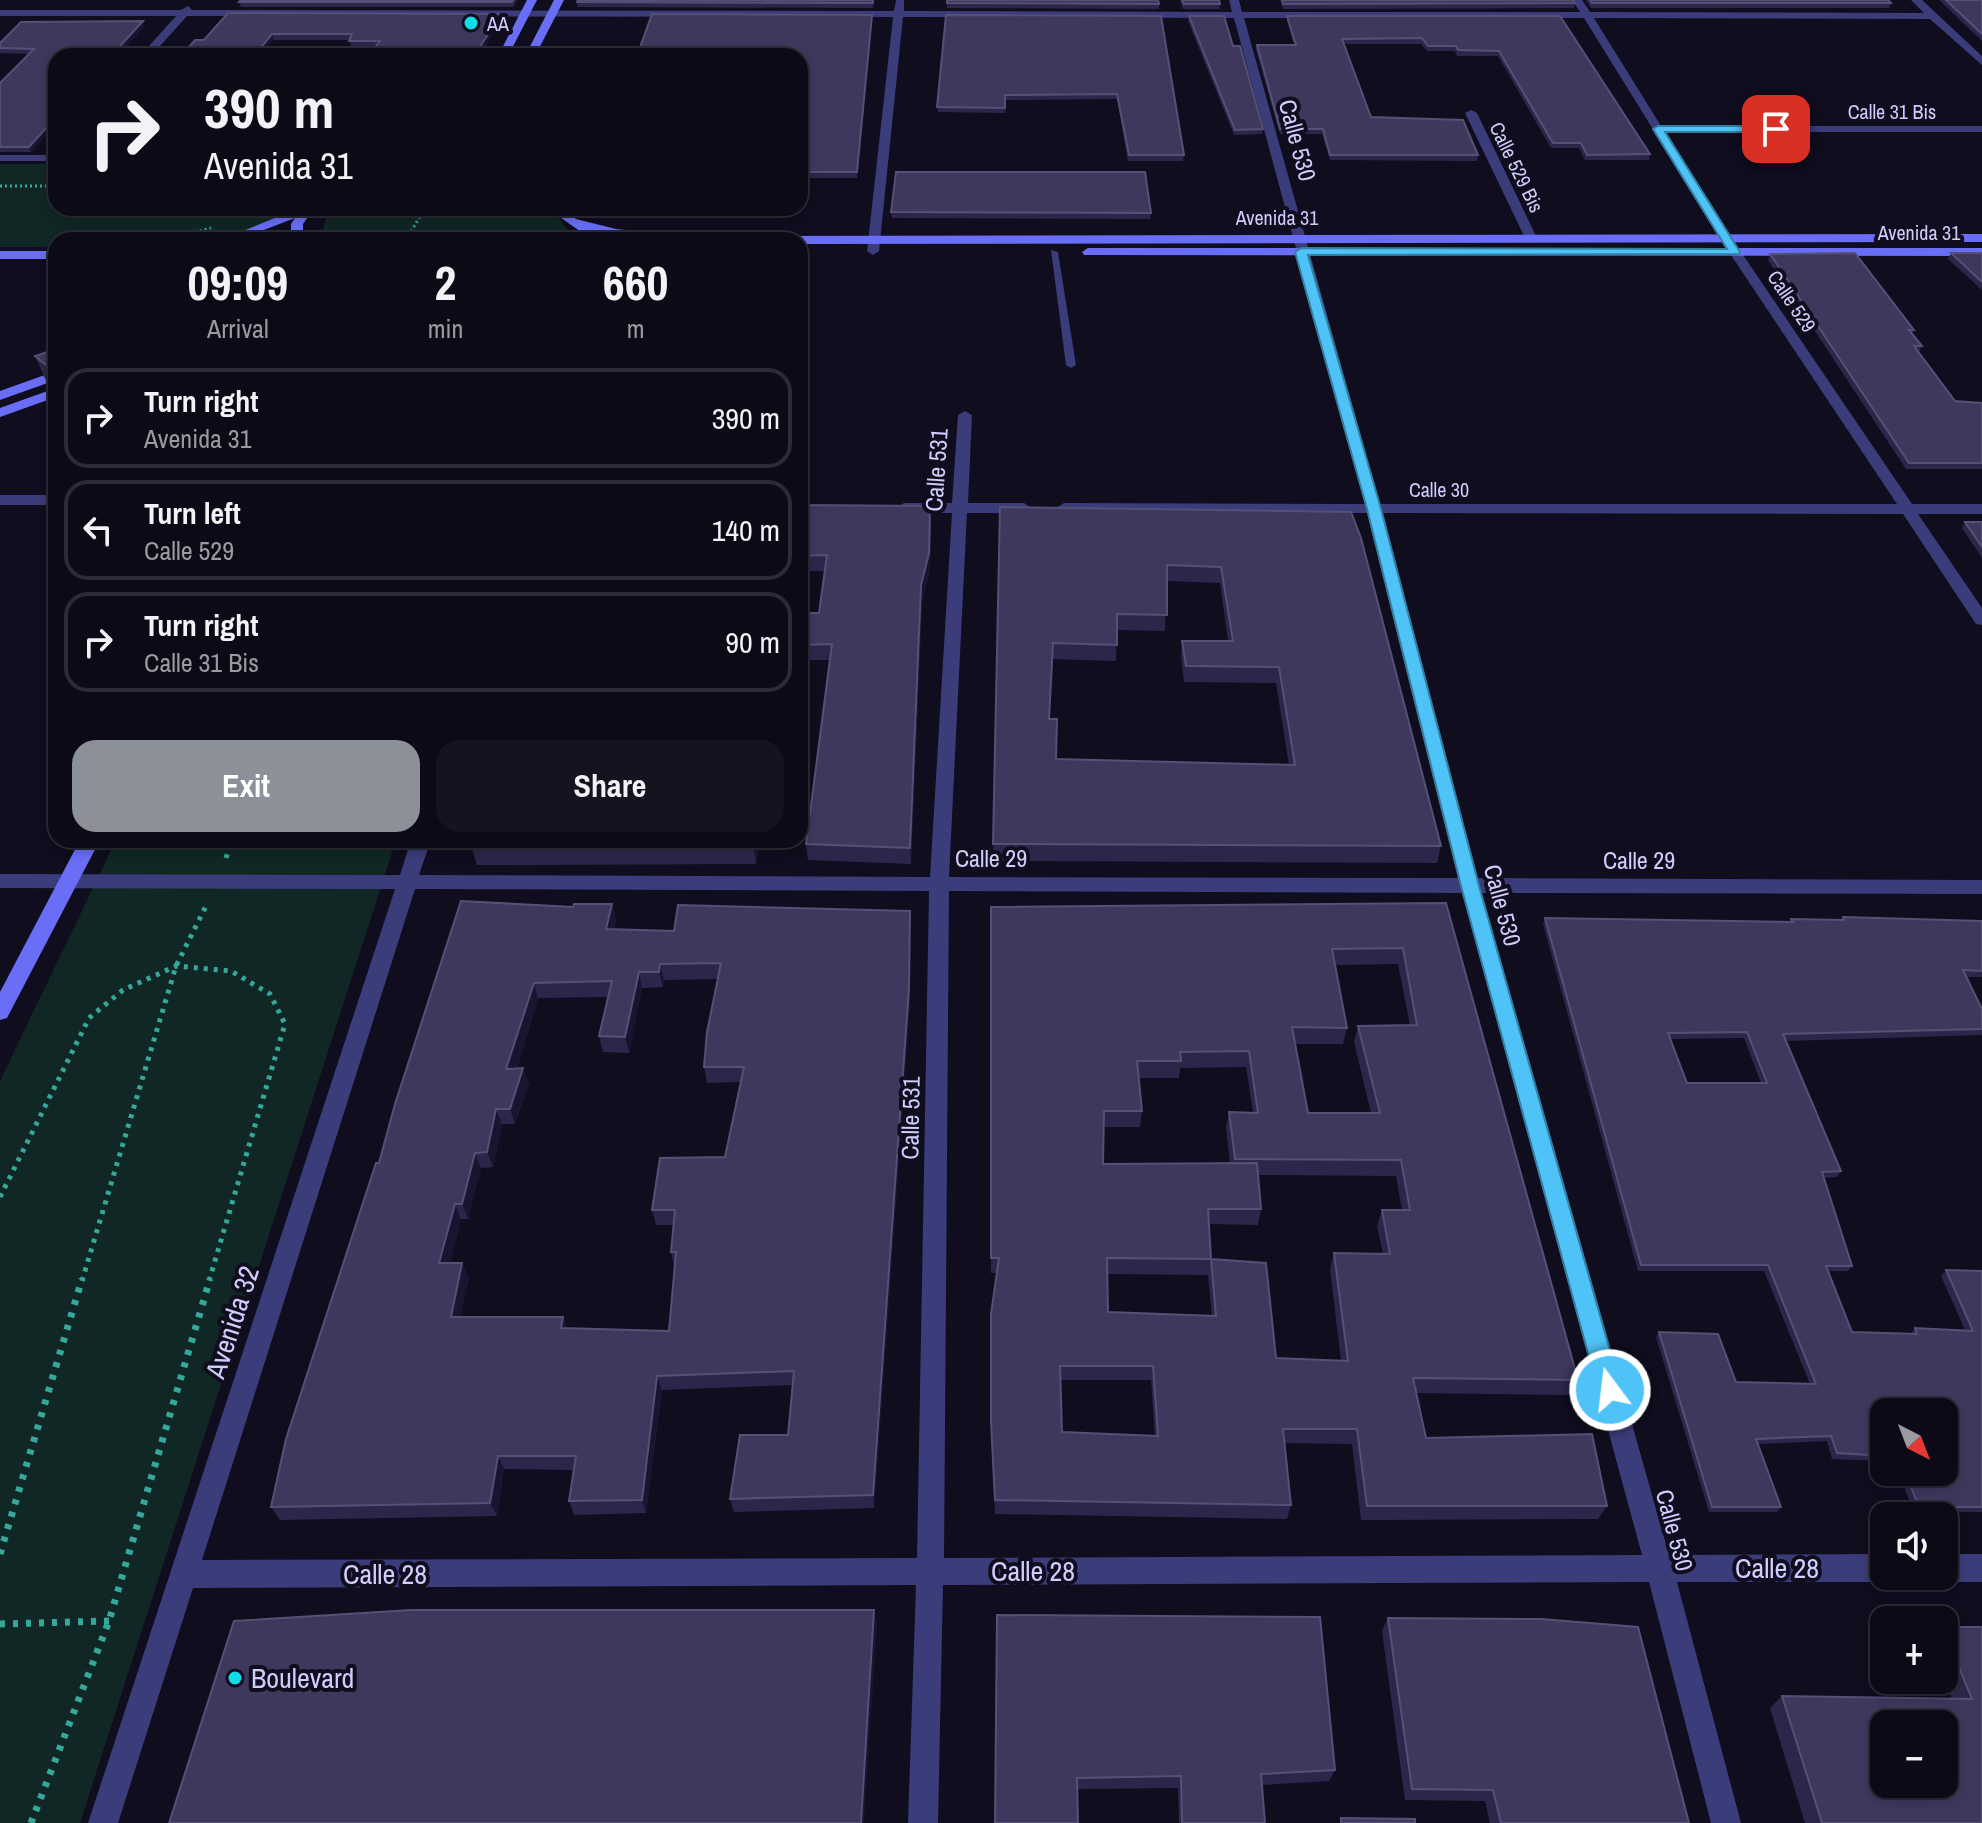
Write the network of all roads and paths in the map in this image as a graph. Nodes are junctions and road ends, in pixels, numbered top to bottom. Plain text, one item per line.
1 (196, 0) edge
2 (532, 0) edge
3 (559, 0) edge
4 (900, 0) edge
5 (1577, 0) edge
6 (1916, 0) edge
7 (1236, 7) edge
8 (525, 12) junction
9 (552, 12) junction
10 (0, 13) edge
11 (184, 13) junction
12 (899, 14) junction
13 (1587, 15) junction
14 (1932, 16) junction
15 (152, 48) edge
16 (507, 48) edge
17 (534, 48) edge
18 (1982, 62) edge
19 (1471, 113) dead end
20 (1658, 129) junction
21 (1982, 129) edge
22 (48, 157) edge
23 (0, 158) edge
24 (0, 186) edge
25 (48, 186) edge
26 (288, 216) edge
27 (566, 216) edge
28 (575, 222) junction
29 (247, 232) edge
30 (583, 232) edge
31 (612, 232) edge
32 (1531, 238) junction
33 (1726, 238) junction
34 (1982, 238) edge
35 (808, 243) edge
36 (1299, 244) junction
37 (873, 245) junction
38 (808, 251) edge
39 (1054, 252) junction
40 (1735, 252) junction
41 (1982, 252) edge
42 (0, 255) edge
43 (48, 255) edge
44 (1071, 365) dead end
45 (48, 378) edge
46 (48, 395) edge
47 (0, 396) edge
48 (0, 413) edge
49 (965, 415) dead end
50 (0, 500) edge
51 (48, 500) edge
52 (880, 508) edge
53 (959, 508) junction
54 (1909, 508) junction
55 (1374, 509) junction
56 (1982, 509) edge
57 (1982, 620) edge
58 (86, 848) edge
59 (229, 848) edge
60 (418, 848) edge
61 (0, 881) edge
62 (67, 882) junction
63 (217, 882) junction
64 (405, 882) junction
65 (939, 884) junction
66 (1470, 886) junction
67 (1982, 887) edge
68 (176, 966) junction
69 (0, 1012) edge
70 (0, 1197) edge
71 (0, 1554) edge
72 (1659, 1568) junction
73 (1870, 1568) edge
74 (1958, 1568) edge
75 (1982, 1568) edge
76 (930, 1572) junction
77 (182, 1574) junction
78 (109, 1621) junction
79 (0, 1624) edge
80 (31, 1823) edge
81 (103, 1823) edge
82 (923, 1823) edge
83 (1726, 1823) edge

1 - 11 street
2 - 8 main road
3 - 9 main road
4 - 12 street
5 - 13 street, Calle 529
6 - 14 street
7 - 12 street
7 - 13 street
7 - 36 street, Calle 530
8 - 9 street
8 - 11 street
8 - 16 main road
9 - 12 street
9 - 17 main road
10 - 11 street
11 - 15 street
12 - 37 street
13 - 14 street
13 - 20 street, Calle 529
14 - 18 street
19 - 32 street, Calle 529 Bis
20 - 21 street, Calle 31 Bis
20 - 33 street, Calle 529
22 - 23 street
24 - 25 path
26 - 29 main road
27 - 28 main road
28 - 30 main road
28 - 31 main road, Avenida 31
32 - 33 main road, Avenida 31
32 - 36 main road, Avenida 31
33 - 34 main road, Avenida 31
33 - 40 street, Calle 529
35 - 37 main road, Avenida 31
36 - 37 main road, Avenida 31
36 - 39 main road, Avenida 31
36 - 40 main road, Avenida 31
36 - 55 street, Calle 530
37 - 38 main road, Avenida 31
37 - 39 main road, Avenida 31
39 - 44 lane
40 - 41 main road, Avenida 31
40 - 54 street, Calle 529
42 - 43 main road
45 - 47 main road
46 - 48 main road
49 - 53 street, Calle 531
50 - 51 street
52 - 53 street, Calle 30
53 - 55 street, Calle 30
53 - 65 street, Calle 531
54 - 55 street, Calle 30
54 - 56 street, Calle 30
54 - 57 street, Calle 529
55 - 66 street, Calle 530
58 - 62 main road
59 - 63 path
60 - 64 street, Avenida 32
61 - 62 street, Calle 29
62 - 63 street, Calle 29
62 - 69 main road
63 - 64 street, Calle 29
63 - 68 path
64 - 65 street, Calle 29
64 - 77 street, Avenida 32
65 - 66 street, Calle 29
65 - 76 street, Calle 531
66 - 67 street, Calle 29
66 - 72 street, Calle 530
68 - 70 path
68 - 71 path
68 - 78 path
72 - 73 street, Calle 28
72 - 76 street, Calle 28
72 - 83 street, Calle 530
74 - 75 street
76 - 77 street, Calle 28
76 - 82 street, Calle 531
77 - 81 street, Avenida 32
78 - 79 path
78 - 80 path

